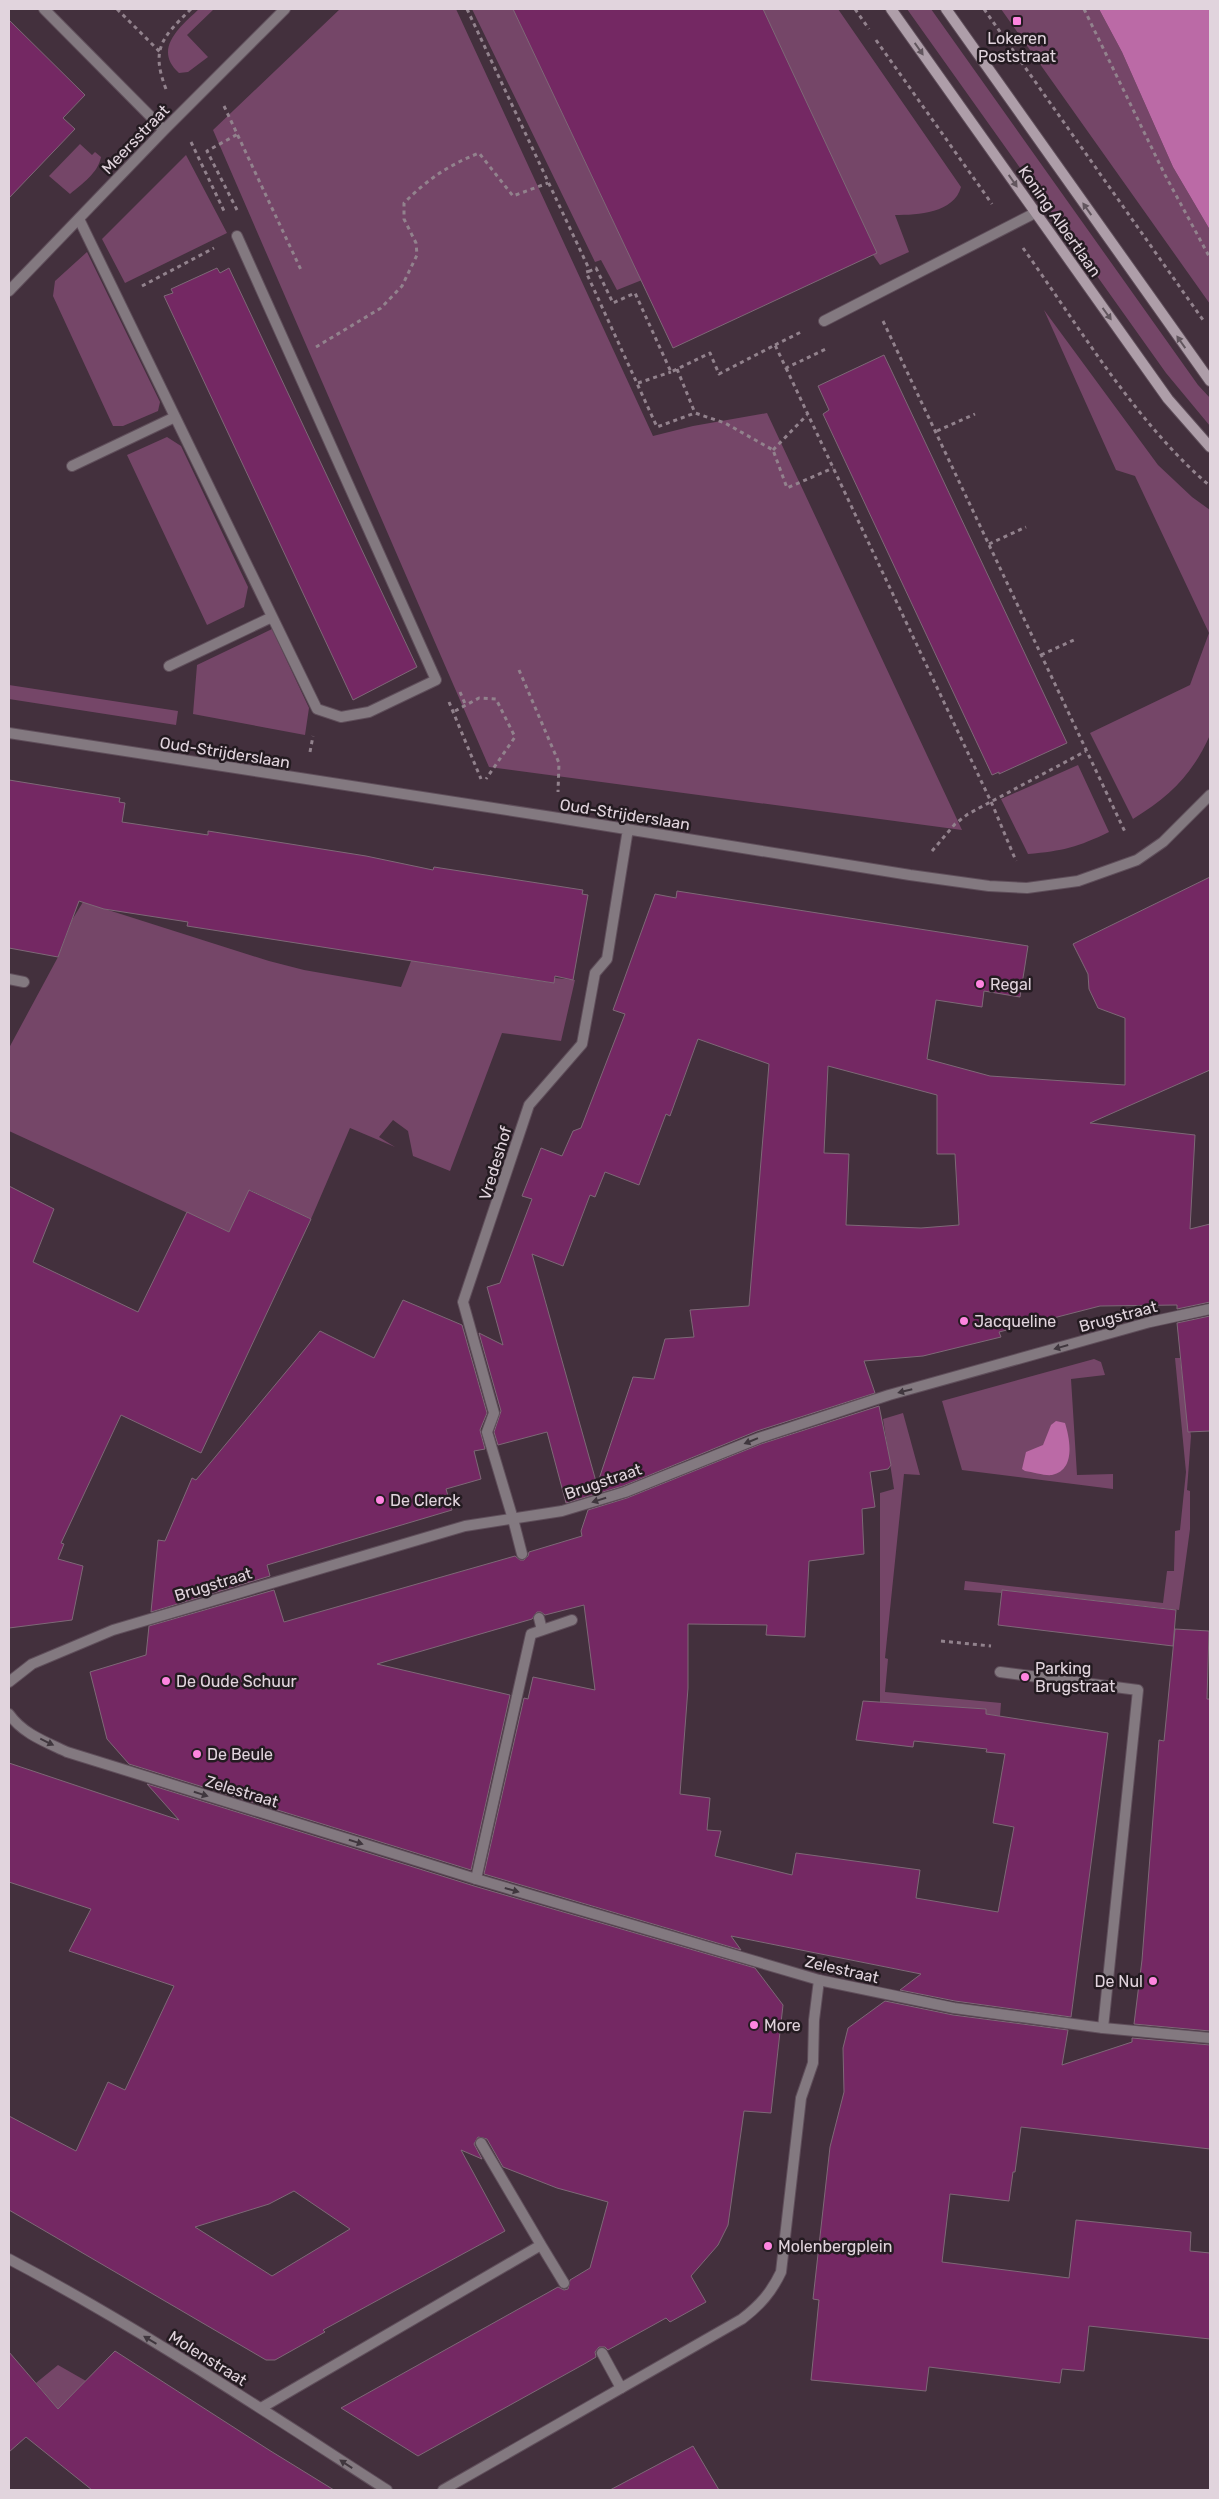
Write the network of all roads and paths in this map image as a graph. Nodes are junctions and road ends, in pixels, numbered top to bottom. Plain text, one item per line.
1 (44, 9) edge
2 (117, 9) edge
3 (190, 9) edge
4 (285, 9) edge
5 (467, 9) edge
6 (891, 9) edge
7 (946, 9) edge
8 (984, 9) edge
9 (1084, 9) edge
10 (160, 52) junction
11 (212, 80) junction
12 (177, 116) junction
13 (164, 130) junction
14 (238, 134) junction
15 (548, 183) junction
16 (214, 190) dead end
17 (1035, 213) junction
18 (78, 219) junction
19 (237, 236) junction
20 (1210, 258) edge
21 (590, 271) junction
22 (302, 272) dead end
23 (9, 291) edge
24 (117, 299) junction
25 (824, 321) dead end
26 (1205, 322) dead end
27 (876, 325) dead end
28 (806, 329) dead end
29 (775, 346) junction
30 (831, 346) dead end
31 (292, 359) junction
32 (786, 368) junction
33 (677, 369) junction
34 (672, 372) junction
35 (1210, 381) edge
36 (638, 383) junction
37 (695, 413) junction
38 (974, 414) dead end
39 (807, 415) junction
40 (175, 418) junction
41 (937, 431) junction
42 (1210, 447) edge
43 (773, 450) junction
44 (72, 466) dead end
45 (833, 468) junction
46 (1026, 527) dead end
47 (989, 544) junction
48 (272, 617) junction
49 (1076, 639) dead end
50 (1041, 655) junction
51 (169, 666) dead end
52 (519, 670) dead end
53 (317, 709) junction
54 (455, 711) joint
55 (9, 733) edge
56 (1086, 751) junction
57 (306, 779) junction
58 (1210, 795) edge
59 (991, 801) junction
60 (552, 817) junction
61 (628, 829) junction
62 (1138, 860) junction
63 (910, 875) junction
64 (1027, 888) junction
65 (9, 979) edge
66 (24, 982) dead end
67 (1210, 1309) edge
68 (513, 1519) junction
69 (522, 1554) dead end
70 (539, 1618) dead end
71 (572, 1620) dead end
72 (542, 1630) junction
73 (941, 1641) dead end
74 (1000, 1672) joint
75 (9, 1682) edge
76 (9, 1714) edge
77 (476, 1879) junction
78 (819, 1980) junction
79 (1102, 2028) junction
80 (1210, 2038) edge
81 (481, 2143) dead end
82 (541, 2245) junction
83 (9, 2259) edge
84 (564, 2283) dead end
85 (602, 2354) dead end
86 (621, 2388) junction
87 (261, 2408) junction
88 (387, 2490) edge
89 (443, 2490) edge

1 - 13 street
2 - 10 path
3 - 10 path
4 - 11 street, Meersstraat
5 - 15 path
6 -> 17 main road, Koning Albertlaan
35 -> 7 main road, Koning Albertlaan
8 - 26 path
9 - 20 path
10 - 12 path
11 - 12 street, Meersstraat
11 - 14 path
12 - 13 street, Meersstraat
12 - 16 path
13 - 18 street, Meersstraat
14 - 19 path
14 - 22 path
15 - 21 path
15 - 31 path
17 - 25 street
17 -> 42 main road, Koning Albertlaan
18 - 23 street, Meersstraat
18 - 24 street
19 - 24 path
19 - 31 street
21 - 34 path
21 - 36 path
24 - 40 street
27 - 41 path
28 - 29 path
29 - 32 path
29 - 33 path
30 - 32 path
31 - 53 street
32 - 39 path
33 - 34 path
33 - 37 path
34 - 36 path
36 - 37 path
37 - 43 path
38 - 41 path
39 - 43 path
39 - 45 path
40 - 44 street
40 - 48 street
41 - 47 path
43 - 45 path
45 - 59 path
46 - 47 path
47 - 50 path
48 - 51 street
48 - 53 street
49 - 50 path
50 - 56 path
52 - 60 path
53 - 57 path
54 - 54 path
55 - 57 street, Oud-Strijderslaan
56 - 59 path
56 - 62 path
57 - 60 street, Oud-Strijderslaan
58 - 62 street, Oud-Strijderslaan
59 - 63 path
59 - 64 path
60 - 61 street, Oud-Strijderslaan
61 - 63 street, Oud-Strijderslaan
61 - 68 street, Vredeshof
62 - 64 street, Oud-Strijderslaan
63 - 64 street, Oud-Strijderslaan
65 - 66 street
67 -> 68 street, Brugstraat
68 - 69 street, Vredeshof
68 - 75 street, Brugstraat
70 - 72 street
71 - 72 street
72 - 77 street
73 - 74 path
74 - 79 street
76 -> 77 street, Zelestraat
77 -> 78 street, Zelestraat
78 - 79 street, Zelestraat
78 - 86 street
79 - 80 street, Zelestraat
81 - 82 street
82 - 84 street
82 - 87 street
87 -> 83 street, Molenstraat
85 - 86 street
86 - 89 street
88 -> 87 street, Molenstraat

